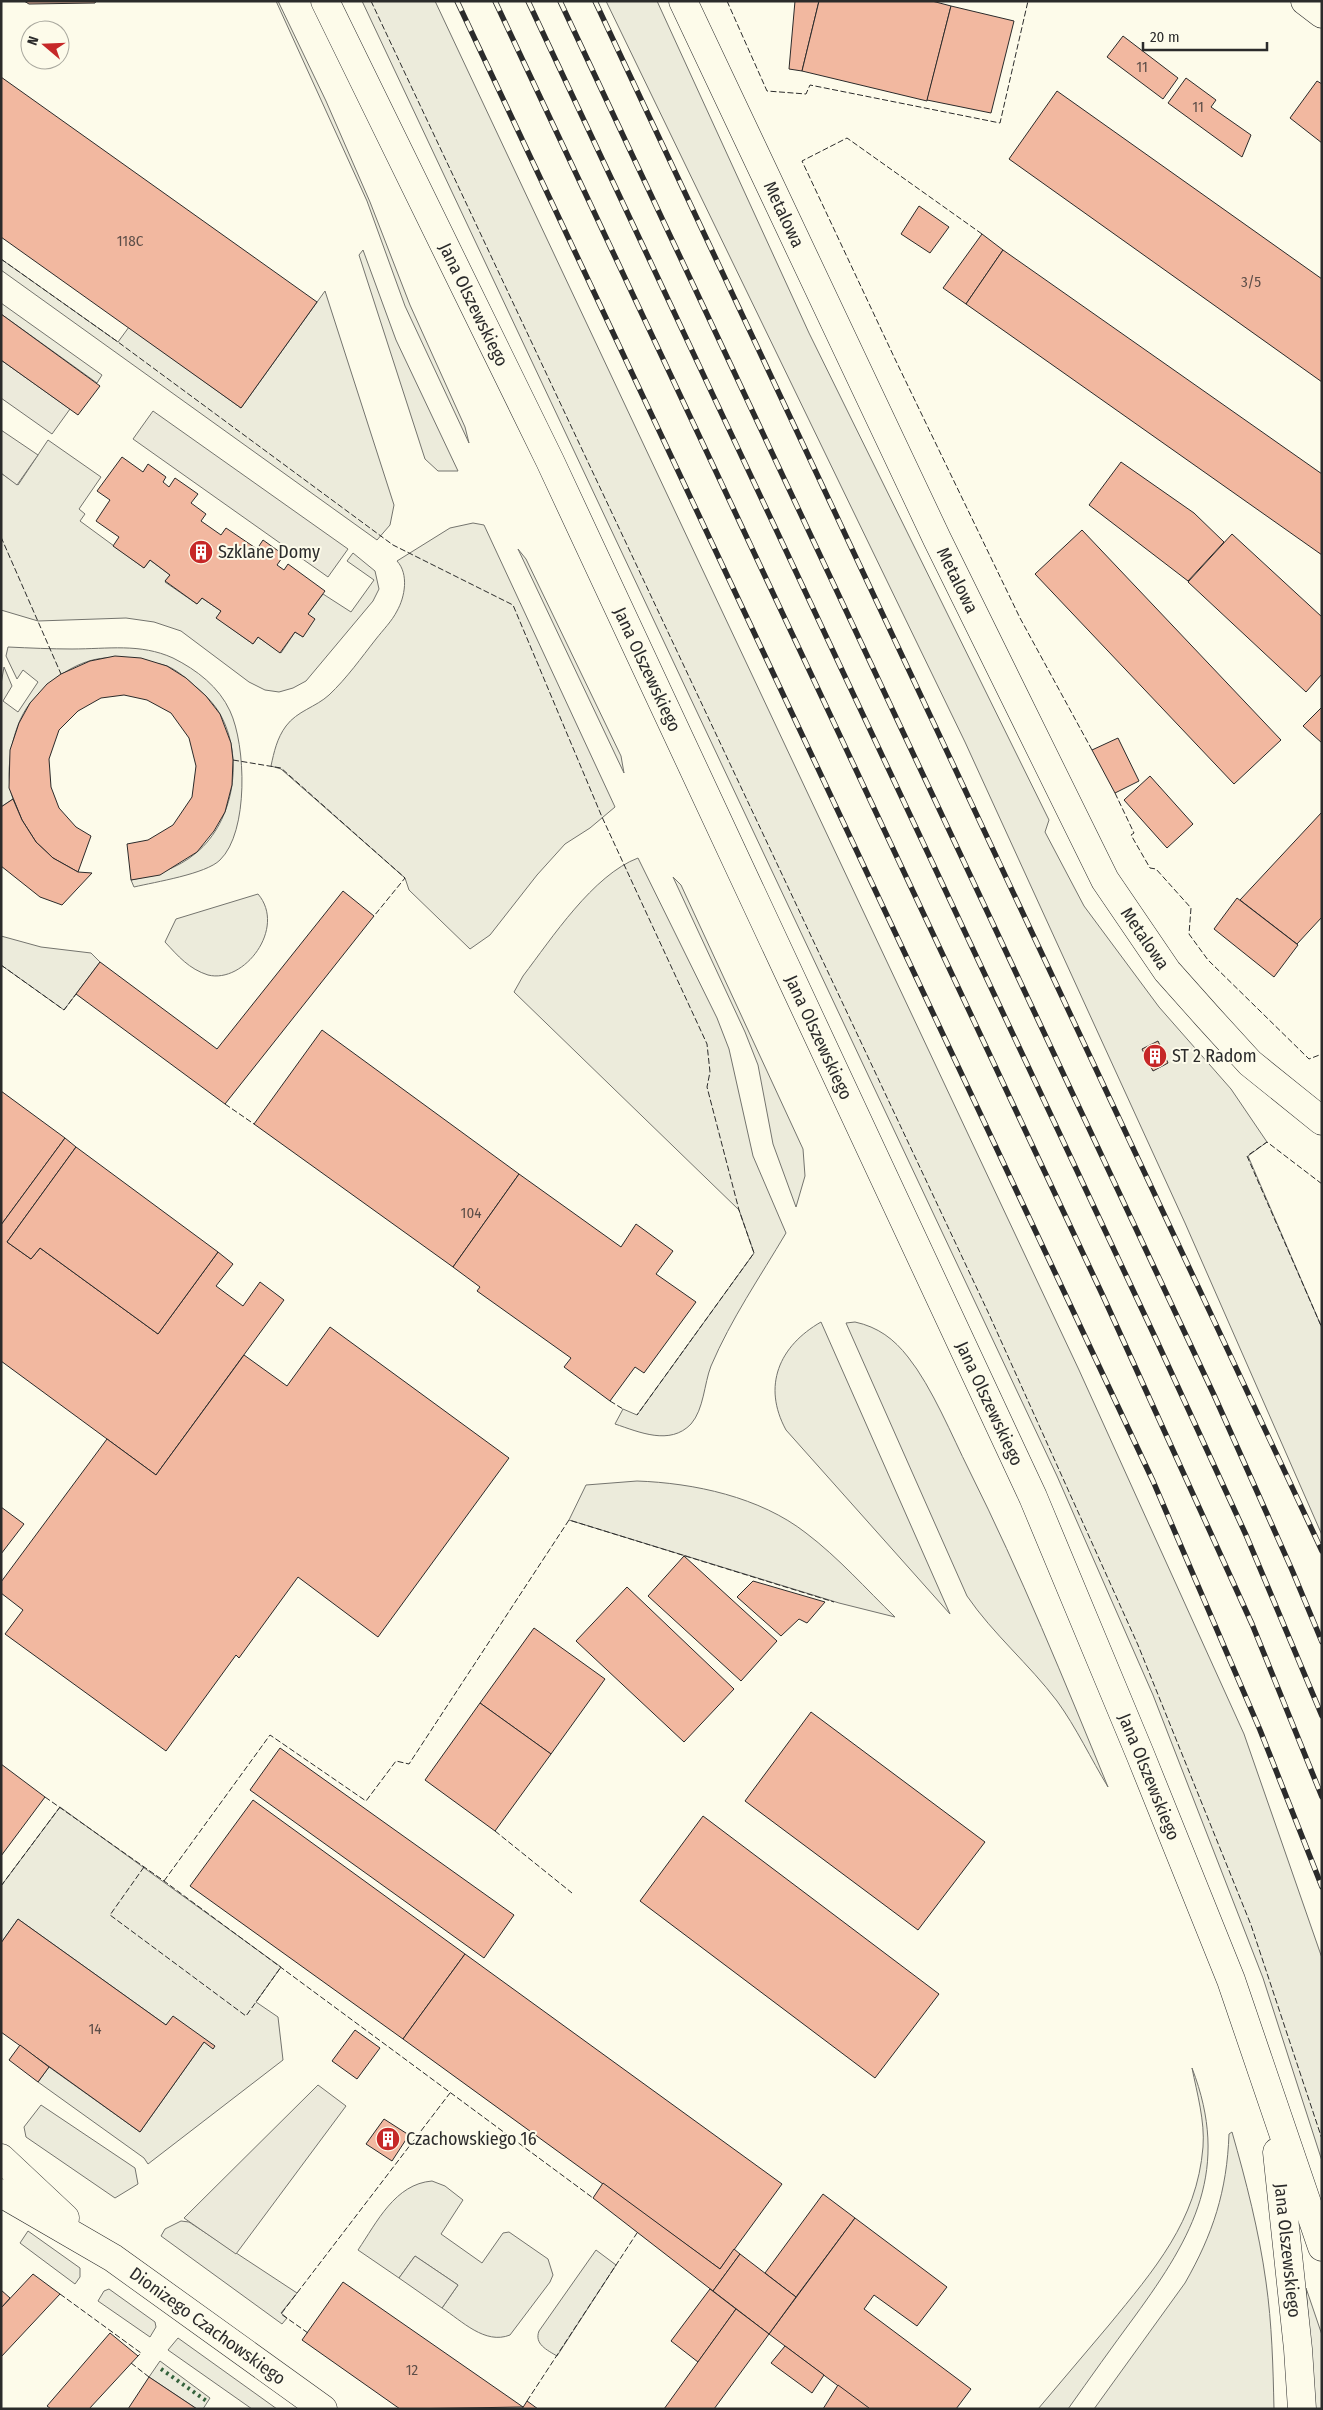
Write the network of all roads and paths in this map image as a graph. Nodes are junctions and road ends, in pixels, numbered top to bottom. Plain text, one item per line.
1 (325, 1) edge
2 (683, 1) edge
3 (1305, 1) edge
4 (1322, 14) edge
5 (1315, 1114) edge
6 (1269, 2091) junction
7 (1, 2158) edge
8 (1, 2193) edge
9 (92, 2244) junction
10 (1322, 2247) edge
11 (323, 2409) edge
12 (1302, 2409) edge

1 - 6 main road, Jana Olszewskiego
2 - 5 main road, Metalowa
3 - 4 main road
6 - 10 main road, Jana Olszewskiego
6 - 12 main road, Jana Olszewskiego
7 - 9 main road, Dionizego Czachowskiego
8 - 9 main road, Dionizego Czachowskiego
9 - 11 main road, Dionizego Czachowskiego

